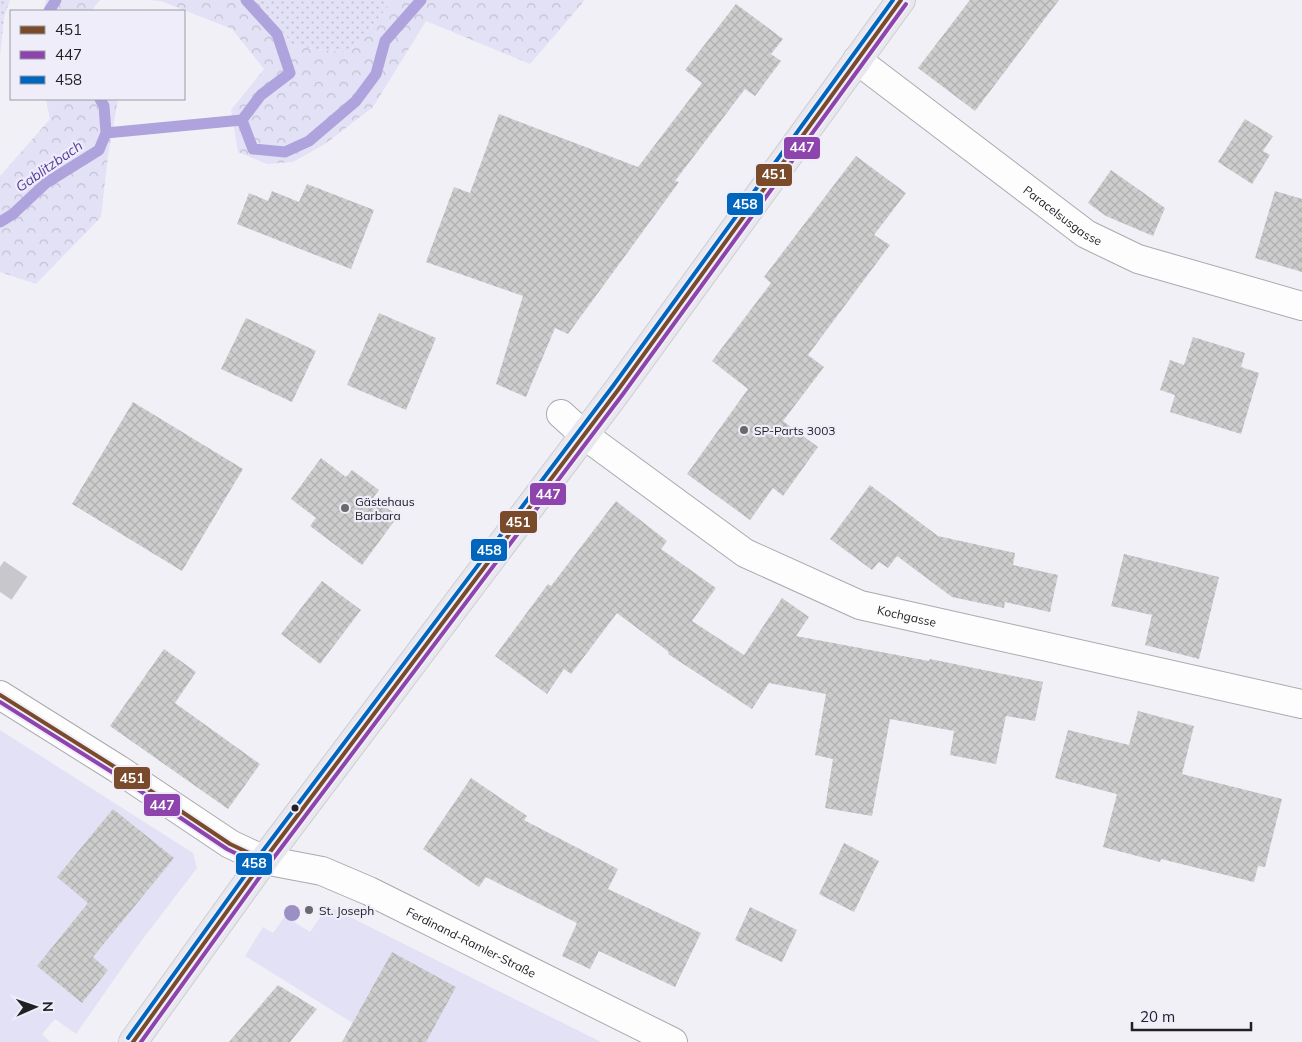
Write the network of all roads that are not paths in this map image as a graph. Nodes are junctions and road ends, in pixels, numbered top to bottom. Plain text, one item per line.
1 (901, 0) edge
2 (857, 60) junction
3 (1302, 306) edge
4 (560, 414) dead end
5 (584, 436) junction
6 (0, 695) edge
7 (1302, 704) edge
8 (264, 860) junction
9 (133, 1042) edge
10 (672, 1042) edge

1 - 2 main road
2 - 3 street, Paracelsusgasse
2 - 5 main road
4 - 5 street, Kochgasse
5 - 7 street, Kochgasse
5 - 8 main road
6 - 8 street, Ferdinand-Ramler-Straße
8 - 9 main road
8 - 10 street, Ferdinand-Ramler-Straße

